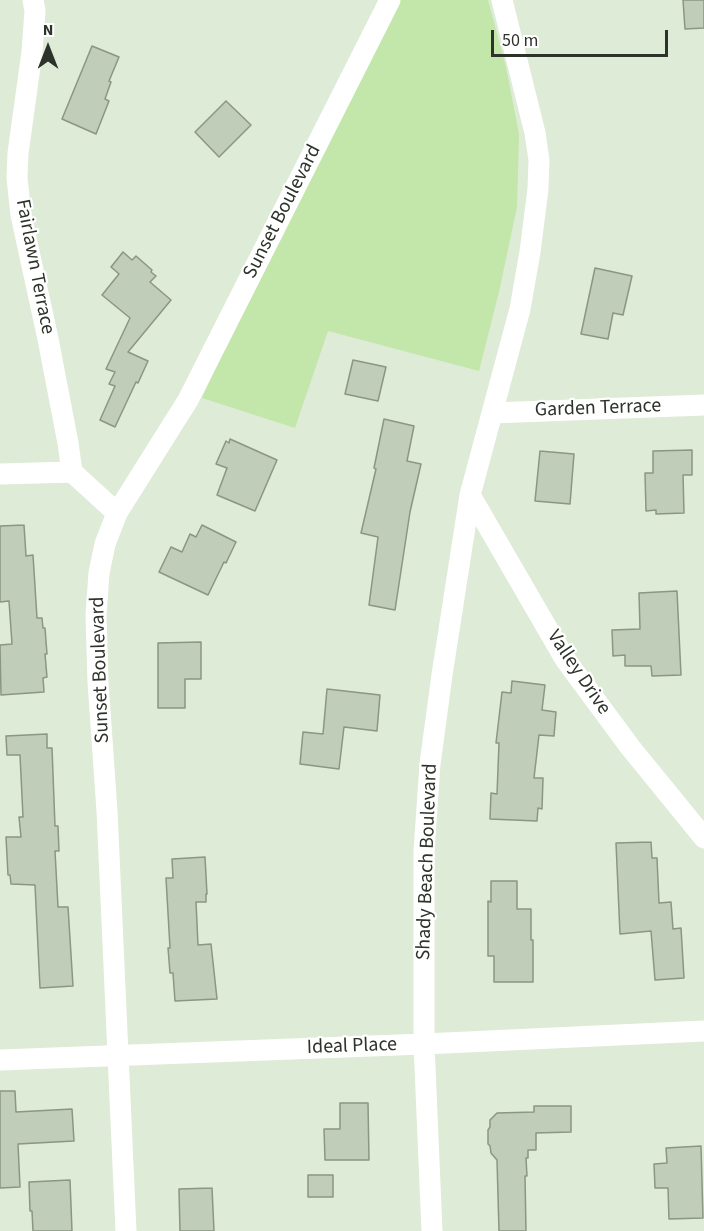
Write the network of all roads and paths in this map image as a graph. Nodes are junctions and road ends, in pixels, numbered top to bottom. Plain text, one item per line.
1 (33, 0) edge
2 (390, 0) edge
3 (502, 0) edge
4 (704, 405) edge
5 (492, 413) junction
6 (72, 472) junction
7 (0, 474) edge
8 (470, 495) junction
9 (117, 513) junction
10 (704, 838) edge
11 (704, 1031) edge
12 (424, 1044) junction
13 (118, 1056) junction
14 (0, 1060) edge
15 (126, 1231) edge
16 (432, 1231) edge

1 - 6 street, Fairlawn Terrace
2 - 9 street, Sunset Boulevard
3 - 5 street
4 - 5 street, Garden Terrace
5 - 8 street, Shady Beach Boulevard
6 - 7 street
6 - 9 street
8 - 10 street, Valley Drive
8 - 12 street, Shady Beach Boulevard
9 - 13 street, Sunset Boulevard
11 - 12 street, Ideal Place
12 - 13 street, Ideal Place
12 - 16 street, Shady Beach Boulevard
13 - 14 street, Ideal Place
13 - 15 street, Sunset Boulevard

